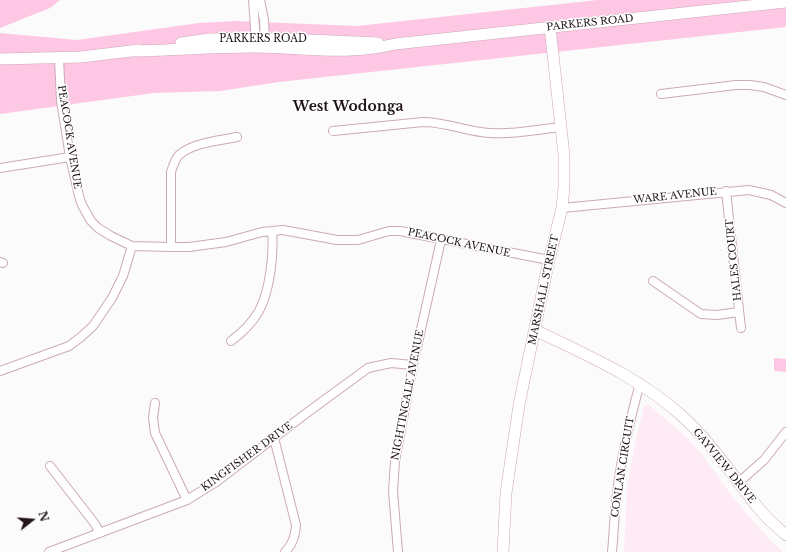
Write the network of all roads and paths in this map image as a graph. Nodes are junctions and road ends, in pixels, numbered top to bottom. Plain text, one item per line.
1 (253, 0) edge
2 (260, 0) edge
3 (786, 2) edge
4 (726, 4) edge
5 (550, 28) junction
6 (260, 43) junction
7 (59, 58) junction
8 (0, 59) edge
9 (661, 94) dead end
10 (786, 96) edge
11 (562, 127) junction
12 (333, 131) dead end
13 (237, 137) dead end
14 (70, 157) junction
15 (0, 168) edge
16 (726, 191) junction
17 (786, 203) edge
18 (562, 208) junction
19 (272, 231) junction
20 (441, 240) junction
21 (132, 246) junction
22 (171, 247) junction
23 (549, 260) junction
24 (653, 281) dead end
25 (739, 312) junction
26 (741, 328) dead end
27 (535, 330) junction
28 (231, 341) dead end
29 (413, 365) junction
30 (0, 371) edge
31 (640, 383) junction
32 (156, 403) dead end
33 (786, 432) edge
34 (274, 438) junction
35 (50, 466) dead end
36 (738, 483) junction
37 (188, 500) junction
38 (100, 533) junction
39 (786, 535) edge
40 (49, 552) edge
41 (285, 552) edge
42 (398, 552) edge
43 (503, 552) edge
44 (612, 552) edge

1 - 6 street
2 - 6 street
3 - 4 street, PARKERS ROAD
4 - 5 street, PARKERS ROAD
5 - 6 street, PARKERS ROAD
5 - 11 street, MARSHALL STREET
6 - 7 street, PARKERS ROAD
7 - 8 street, PARKERS ROAD
7 - 14 street, PEACOCK AVENUE
9 - 10 street
11 - 12 street
11 - 18 street, MARSHALL STREET
13 - 22 street
14 - 15 street
14 - 21 street, PEACOCK AVENUE
16 - 17 street, WARE AVENUE
16 - 18 street, WARE AVENUE
16 - 25 street, HALES COURT
18 - 23 street, MARSHALL STREET
19 - 20 street, PEACOCK AVENUE
19 - 22 street, PEACOCK AVENUE
19 - 28 street
20 - 23 street, PEACOCK AVENUE
20 - 29 street, NIGHTINGALE AVENUE
21 - 22 street, PEACOCK AVENUE
21 - 30 street
23 - 27 street, MARSHALL STREET
24 - 25 street
25 - 26 street, HALES COURT
27 - 31 street, GAYVIEW DRIVE
27 - 43 street, MARSHALL STREET
29 - 34 street, KINGFISHER DRIVE
29 - 42 street, NIGHTINGALE AVENUE
31 - 36 street, GAYVIEW DRIVE
31 - 44 street, CONLAN CIRCUIT
32 - 37 street
33 - 36 street
34 - 37 street, KINGFISHER DRIVE
34 - 41 street
35 - 38 street
36 - 39 street, GAYVIEW DRIVE
37 - 38 street, KINGFISHER DRIVE
38 - 40 street, KINGFISHER DRIVE

